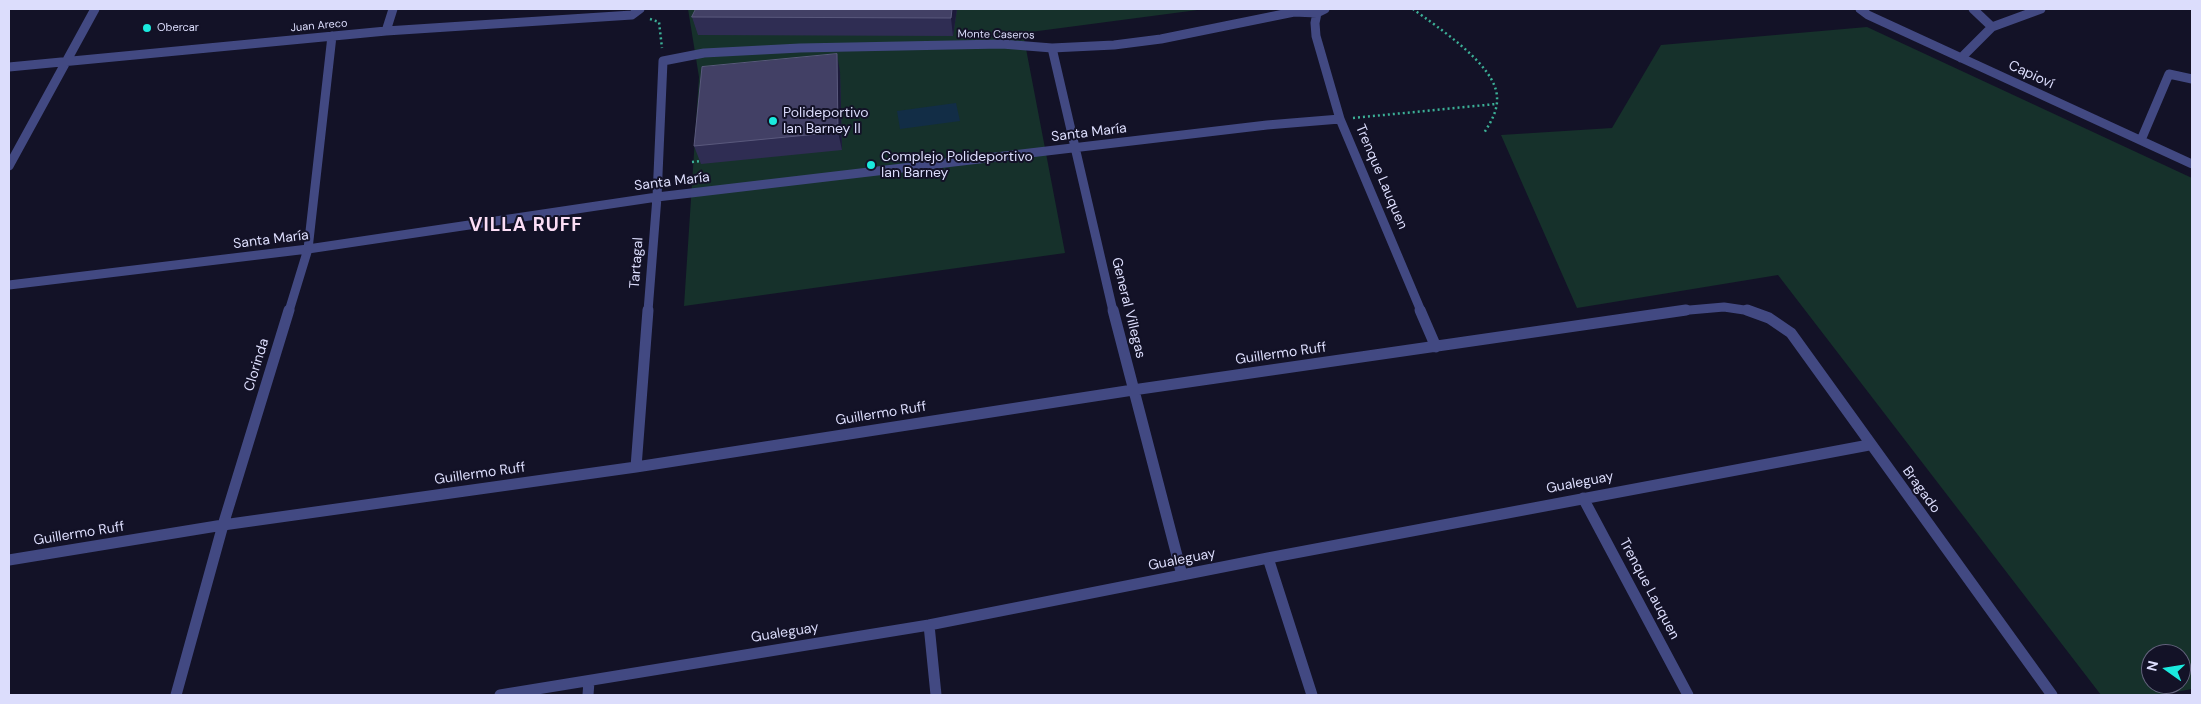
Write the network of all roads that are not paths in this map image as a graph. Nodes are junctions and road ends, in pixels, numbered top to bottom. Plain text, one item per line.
1 (95, 9) edge
2 (393, 9) edge
3 (640, 9) edge
4 (1860, 9) edge
5 (1973, 9) edge
6 (2041, 9) edge
7 (1321, 11) edge
8 (1992, 27) junction
9 (386, 31) junction
10 (332, 36) junction
11 (1052, 48) junction
12 (1961, 58) junction
13 (664, 61) joint
14 (64, 62) junction
15 (9, 66) edge
16 (2192, 79) edge
17 (1340, 120) junction
18 (2141, 140) junction
19 (1074, 148) junction
20 (2192, 164) edge
21 (9, 166) edge
22 (657, 197) junction
23 (308, 249) junction
24 (9, 285) edge
25 (1758, 311) joint
26 (1436, 347) junction
27 (1133, 390) junction
28 (1870, 445) junction
29 (636, 467) junction
30 (1583, 498) junction
31 (224, 526) junction
32 (1268, 558) junction
33 (9, 560) edge
34 (1182, 575) junction
35 (929, 625) junction
36 (589, 680) junction
37 (176, 695) edge
38 (500, 695) edge
39 (588, 695) edge
40 (936, 695) edge
41 (1312, 695) edge
42 (1688, 695) edge
43 (2052, 695) edge

1 - 14 street
2 - 9 street
3 - 9 street, Juan Areco
4 - 12 street, Capioví
5 - 8 street
6 - 8 street
7 - 11 street, Monte Caseros
7 - 17 street, Trenque Lauquen
8 - 12 street
9 - 10 street, Juan Areco
10 - 14 street, Juan Areco
10 - 23 street, Clorinda
11 - 13 street, Monte Caseros
11 - 19 street, General Villegas
12 - 18 street, Capioví
13 - 22 street, Tartagal
14 - 15 street, Juan Areco
14 - 21 street
16 - 18 street
17 - 19 street, Santa María
17 - 26 street, Trenque Lauquen
18 - 20 street, Capioví
19 - 22 street, Santa María
19 - 27 street, General Villegas
22 - 23 street, Santa María
22 - 29 street, Tartagal
23 - 24 street, Santa María
23 - 31 street, Clorinda
25 - 26 street, Guillermo Ruff
25 - 28 street, Bragado
26 - 27 street, Guillermo Ruff
27 - 29 street, Guillermo Ruff
27 - 34 street, General Villegas
28 - 30 street, Gualeguay
28 - 43 street, Bragado
29 - 31 street, Guillermo Ruff
30 - 32 street, Gualeguay
30 - 42 street, Trenque Lauquen
31 - 33 street, Guillermo Ruff
31 - 37 street, Clorinda
32 - 34 street, Gualeguay
32 - 41 street
34 - 35 street, Gualeguay
35 - 36 street, Gualeguay
35 - 40 street
36 - 38 street, Gualeguay
36 - 39 street

